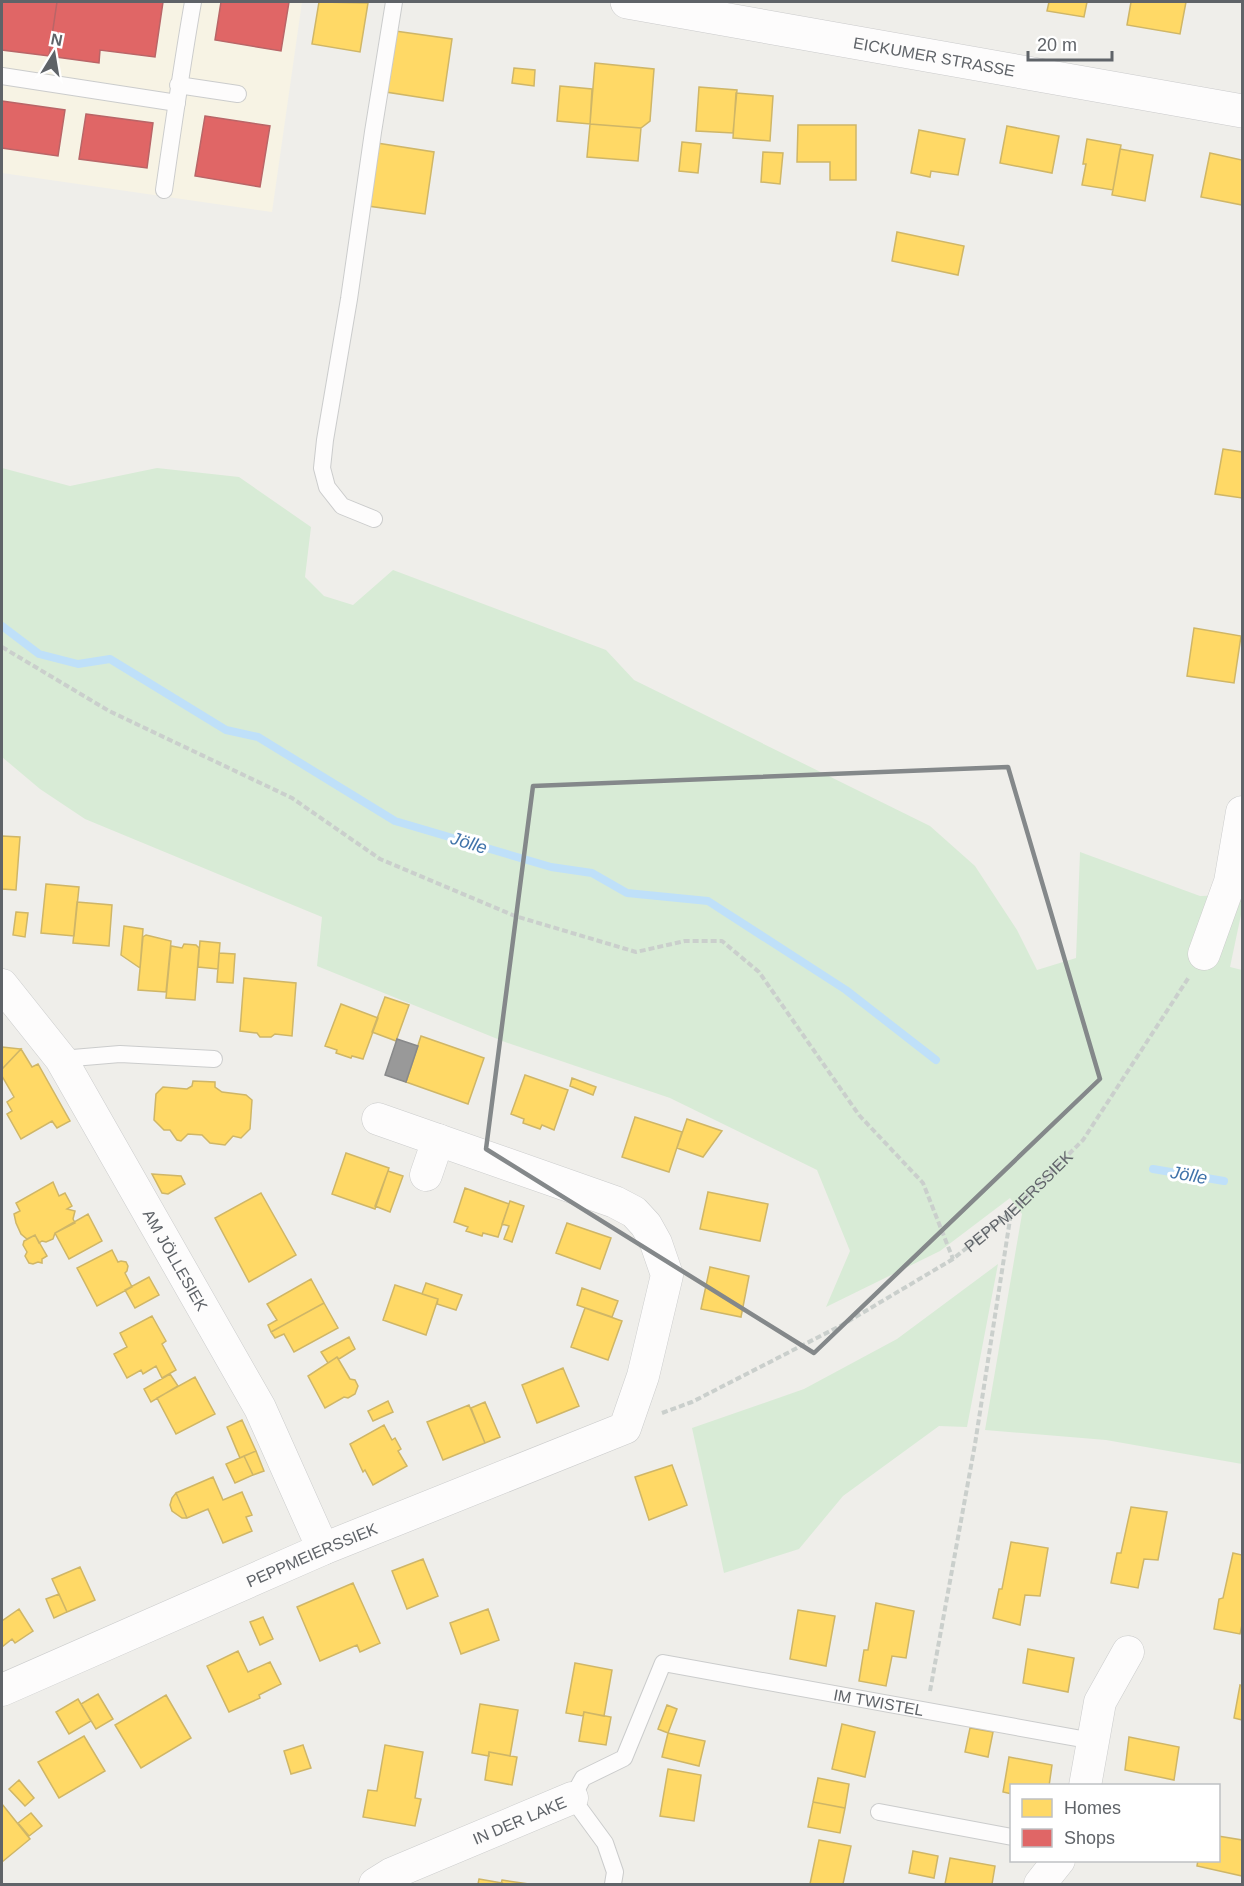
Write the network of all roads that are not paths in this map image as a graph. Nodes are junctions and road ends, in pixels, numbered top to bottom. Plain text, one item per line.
1 (193, 2) edge
2 (394, 2) edge
3 (627, 2) edge
4 (2, 76) edge
5 (178, 85) junction
6 (238, 94) dead end
7 (177, 103) junction
8 (1242, 111) edge
9 (164, 190) dead end
10 (374, 519) dead end
11 (1242, 812) edge
12 (1204, 954) road end
13 (2, 985) edge
14 (61, 1059) junction
15 (214, 1059) dead end
16 (378, 1119) dead end
17 (438, 1140) junction
18 (426, 1175) dead end
19 (323, 1549) junction
20 (1128, 1652) dead end
21 (663, 1663) joint
22 (2, 1690) edge
23 (1093, 1741) junction
24 (1085, 1784) edge
25 (572, 1798) junction
26 (879, 1812) dead end
27 (1010, 1838) edge
28 (1057, 1862) edge
29 (375, 1884) edge
30 (613, 1884) edge
31 (1040, 1884) edge

1 - 5 lane
2 - 10 lane
3 - 8 main road, EICKUMER STRASSE
4 - 7 lane
5 - 6 lane
5 - 7 lane
7 - 9 lane
11 - 12 street
13 - 14 street, AM JÖLLESIEK
14 - 15 lane
14 - 19 street, AM JÖLLESIEK
16 - 17 street
17 - 18 street
17 - 19 street, PEPPMEIERSSIEK
19 - 22 street, PEPPMEIERSSIEK
20 - 23 street
21 - 23 lane, IM TWISTEL
21 - 25 lane, IN DER LAKE
23 - 24 street
25 - 29 street, IN DER LAKE
25 - 30 lane
26 - 27 lane
28 - 31 street

